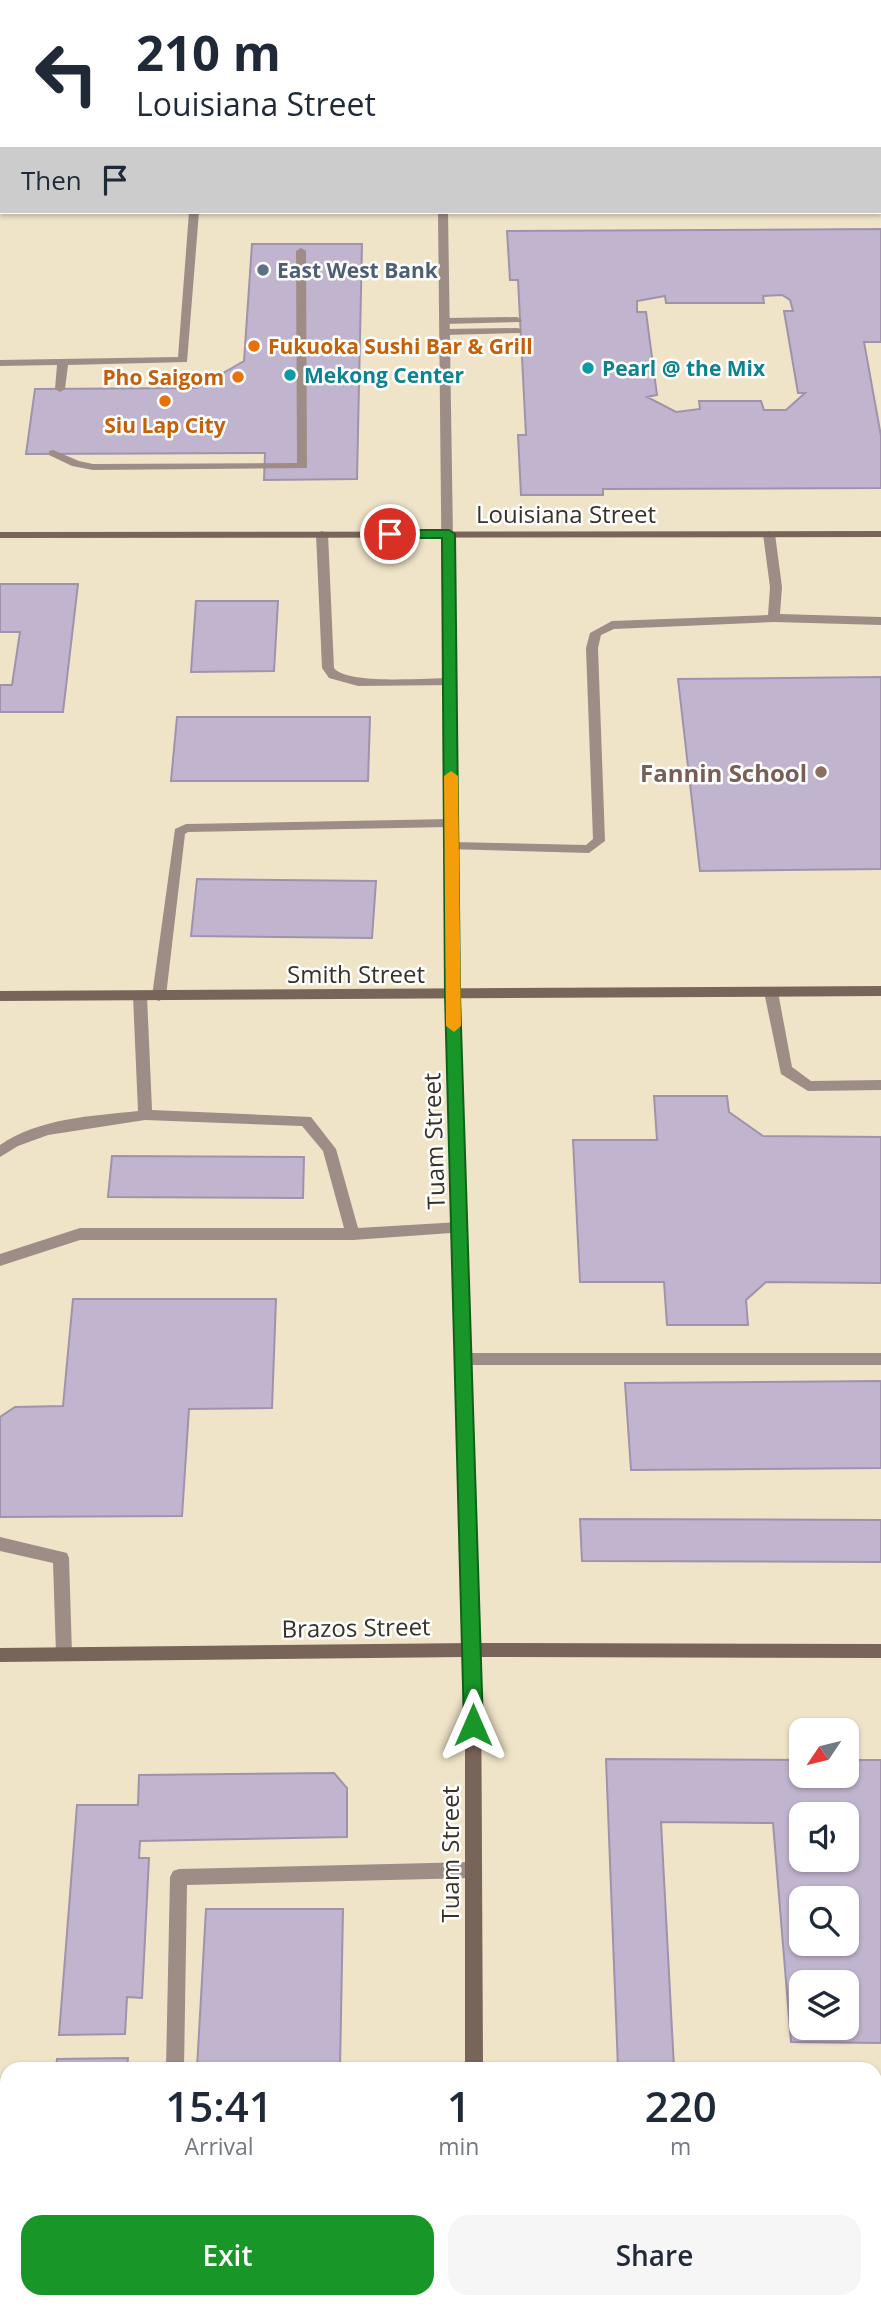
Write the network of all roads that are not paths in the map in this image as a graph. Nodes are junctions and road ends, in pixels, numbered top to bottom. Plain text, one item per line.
1 (194, 214) edge
2 (443, 214) edge
3 (301, 251) dead end
4 (445, 326) junction
5 (517, 326) dead end
6 (63, 362) junction
7 (0, 363) edge
8 (60, 389) dead end
9 (53, 453) dead end
10 (322, 534) junction
11 (449, 534) junction
12 (769, 534) junction
13 (881, 534) edge
14 (0, 536) edge
15 (774, 618) junction
16 (881, 621) edge
17 (450, 682) junction
18 (451, 823) junction
19 (451, 846) junction
20 (881, 991) edge
21 (771, 992) junction
22 (453, 995) junction
23 (0, 996) edge
24 (140, 996) junction
25 (159, 996) junction
26 (881, 1085) edge
27 (145, 1115) junction
28 (0, 1152) edge
29 (460, 1227) junction
30 (353, 1234) junction
31 (0, 1260) edge
32 (464, 1359) junction
33 (881, 1359) edge
34 (0, 1544) edge
35 (473, 1650) junction
36 (881, 1651) edge
37 (64, 1654) junction
38 (0, 1655) edge
39 (473, 1870) junction
40 (175, 2062) edge
41 (474, 2062) edge

1 - 6 street
2 - 4 street, Tuam Street
3 - 9 street
4 - 5 street
4 - 11 street, Tuam Street
6 - 7 street
6 - 8 street
10 - 11 main road, Louisiana Street
10 - 14 main road, Louisiana Street
10 - 17 street
11 - 12 main road, Louisiana Street
11 - 17 street, Tuam Street
12 - 13 main road, Louisiana Street
12 - 15 street
15 - 16 street
15 - 19 street
17 - 18 street, Tuam Street
18 - 19 street, Tuam Street
18 - 25 street
19 - 22 street, Tuam Street
20 - 21 main road, Smith Street
21 - 22 main road, Smith Street
21 - 26 street
22 - 25 main road, Smith Street
22 - 29 street, Tuam Street
23 - 24 main road, Smith Street
24 - 25 main road, Smith Street
24 - 27 street
27 - 28 street
27 - 30 street
29 - 30 street
29 - 32 street, Tuam Street
30 - 31 street
32 - 33 street
32 - 35 street, Tuam Street
34 - 37 street
35 - 36 main road, Brazos Street
35 - 37 main road, Brazos Street
35 - 39 main road, Tuam Street
37 - 38 main road, Brazos Street
39 - 40 street
39 - 41 main road, Tuam Street

